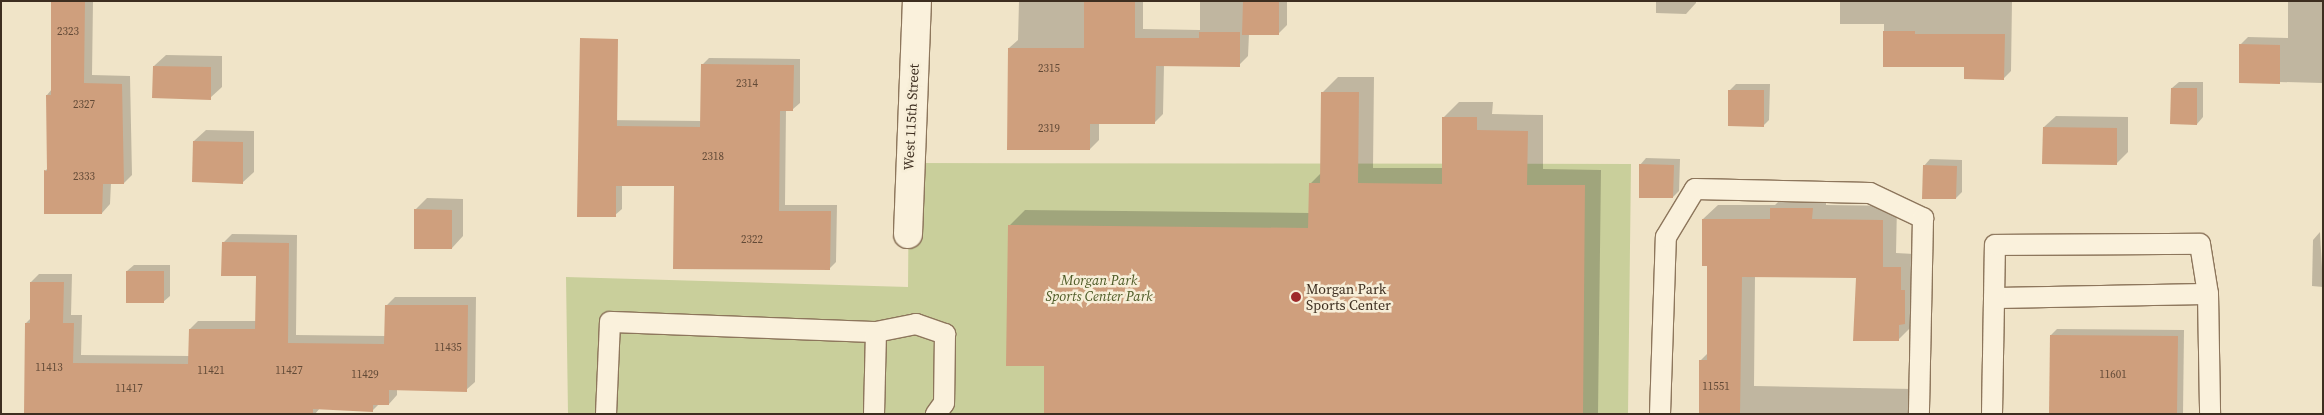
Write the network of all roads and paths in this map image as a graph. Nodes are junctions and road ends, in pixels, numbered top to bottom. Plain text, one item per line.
1 (917, 1) edge
2 (908, 234) dead end
3 (2208, 294) junction
4 (1994, 298) junction
5 (876, 332) junction
6 (606, 414) edge
7 (874, 414) edge
8 (936, 414) edge
9 (1660, 414) edge
10 (1919, 414) edge
11 (1992, 414) edge
12 (2210, 414) edge

1 - 2 street, West 115th Street
3 - 4 lane
3 - 4 lane
3 - 12 lane
4 - 11 lane
5 - 6 lane
5 - 7 lane
5 - 8 lane
9 - 10 lane

